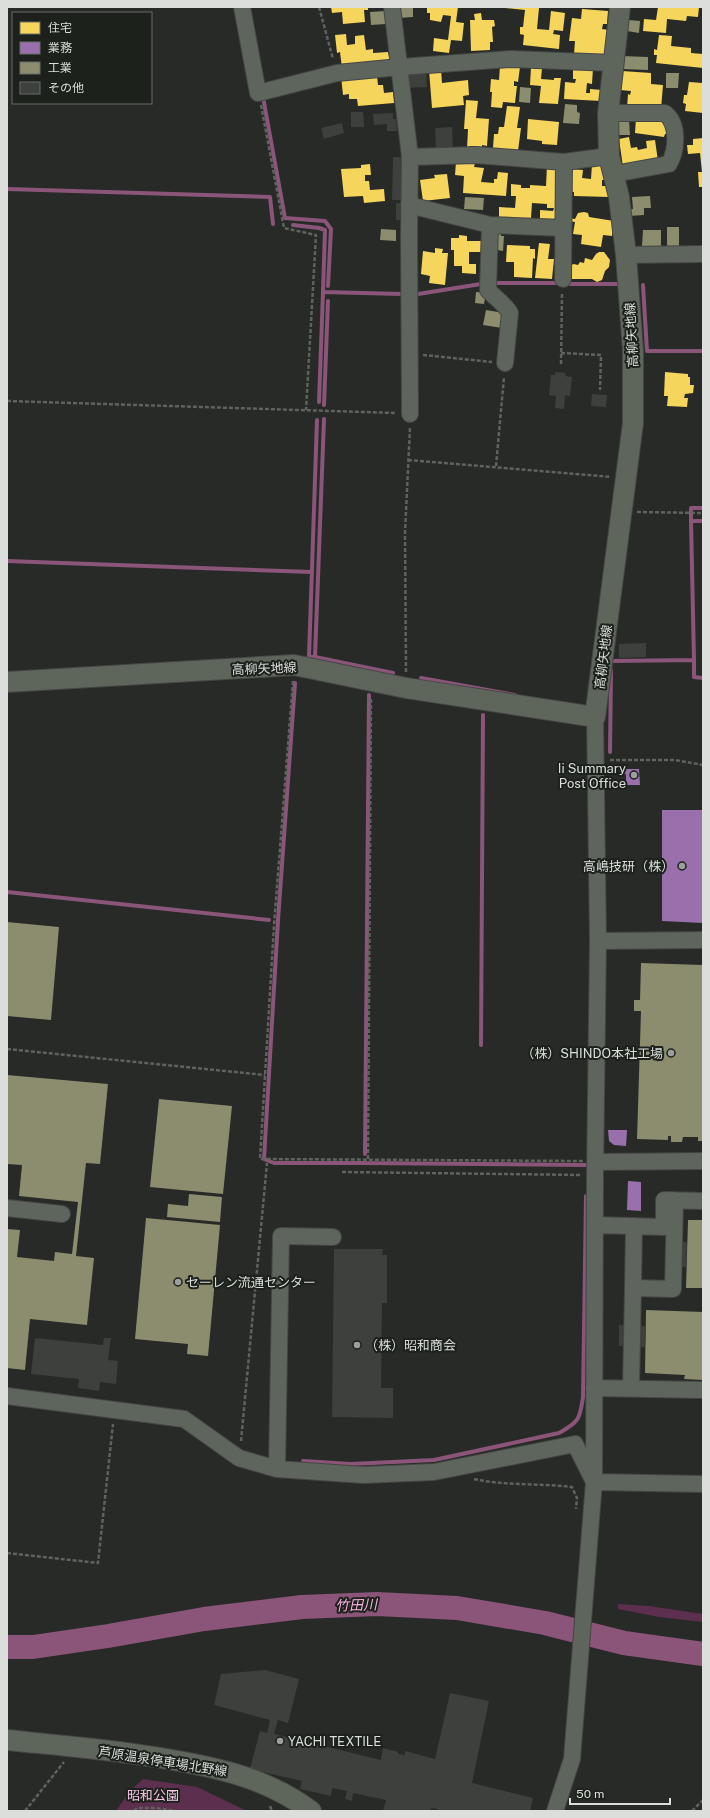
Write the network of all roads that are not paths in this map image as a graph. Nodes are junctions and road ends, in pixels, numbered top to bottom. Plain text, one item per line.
1 (242, 7) edge
2 (392, 7) edge
3 (620, 7) edge
4 (614, 63) junction
5 (400, 67) junction
6 (608, 114) junction
7 (410, 157) junction
8 (564, 162) junction
9 (612, 165) junction
10 (409, 205) junction
11 (490, 225) junction
12 (563, 228) junction
13 (703, 254) edge
14 (626, 255) junction
15 (562, 279) road end
16 (505, 363) road end
17 (410, 414) road end
18 (7, 682) edge
19 (595, 717) junction
20 (703, 940) edge
21 (598, 941) junction
22 (703, 1161) edge
23 (595, 1168) junction
24 (675, 1200) junction
25 (703, 1200) edge
26 (7, 1208) edge
27 (62, 1214) dead end
28 (595, 1225) junction
29 (634, 1226) junction
30 (333, 1237) dead end
31 (633, 1288) junction
32 (594, 1388) junction
33 (631, 1388) junction
34 (703, 1390) edge
35 (7, 1396) edge
36 (277, 1469) junction
37 (594, 1482) junction
38 (703, 1484) edge
39 (7, 1740) edge
40 (310, 1811) edge
41 (555, 1811) edge

1 - 5 street
2 - 5 street
3 - 4 main road, 高柳矢地線
4 - 5 street
4 - 6 main road, 高柳矢地線
5 - 7 street
6 - 9 main road, 高柳矢地線
6 - 9 street
7 - 8 street
7 - 10 street
8 - 9 street
8 - 12 street
9 - 14 main road, 高柳矢地線
10 - 11 street
10 - 17 street
11 - 12 street
11 - 16 street
12 - 15 street
13 - 14 street
14 - 19 main road, 高柳矢地線
18 - 19 main road, 高柳矢地線
19 - 21 street
20 - 21 street
21 - 23 street
22 - 23 street
23 - 28 street
24 - 25 street
24 - 29 street
24 - 31 street
26 - 27 street
28 - 29 street
28 - 32 street
29 - 31 street
30 - 36 street
31 - 33 street
32 - 33 street
32 - 37 street
33 - 34 street
35 - 36 street
36 - 37 street
37 - 38 street
37 - 41 street
39 - 40 main road, 芦原温泉停車場北野線

